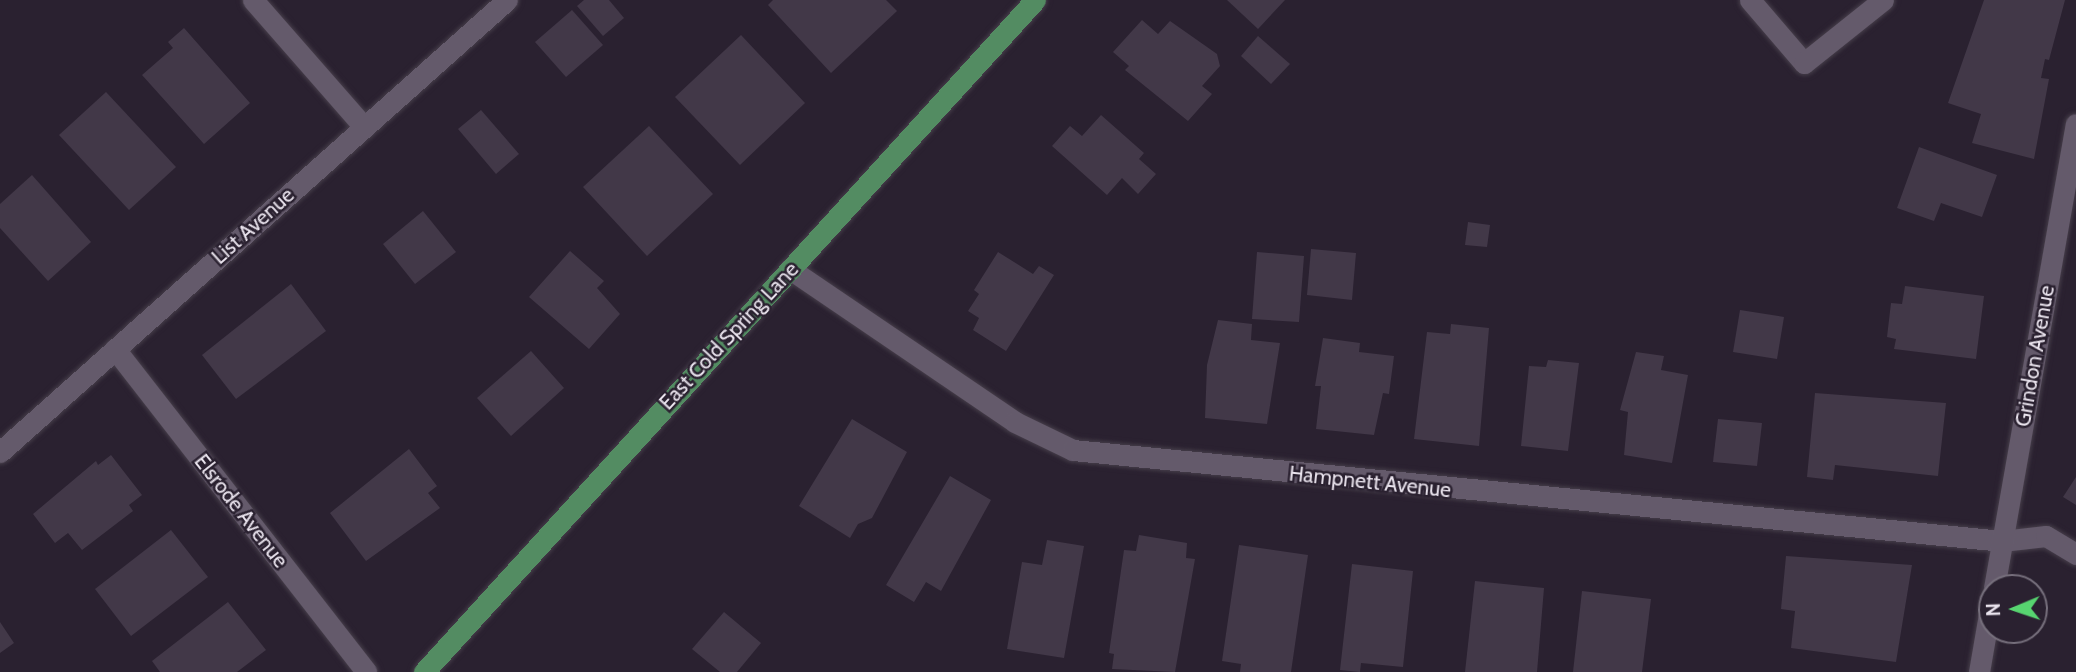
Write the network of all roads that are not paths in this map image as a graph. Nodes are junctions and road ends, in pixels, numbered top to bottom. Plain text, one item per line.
1 (253, 0) edge
2 (507, 0) edge
3 (1035, 0) edge
4 (1750, 0) edge
5 (1883, 0) edge
6 (2076, 124) edge
7 (364, 127) junction
8 (790, 270) junction
9 (115, 349) junction
10 (0, 453) edge
11 (2002, 541) junction
12 (2076, 554) edge
13 (1996, 574) edge
14 (1984, 644) edge
15 (366, 672) edge
16 (424, 672) edge
17 (1979, 672) edge

1 - 7 street
2 - 7 street, List Avenue
3 - 8 main road, East Cold Spring Lane
4 - 5 street
6 - 11 street, Grindon Avenue
7 - 9 street, List Avenue
8 - 11 street, Hampnett Avenue
8 - 16 main road, East Cold Spring Lane
9 - 10 street, List Avenue
9 - 15 street, Elsrode Avenue
11 - 12 street, Hampnett Avenue
11 - 13 street, Grindon Avenue
14 - 17 street

